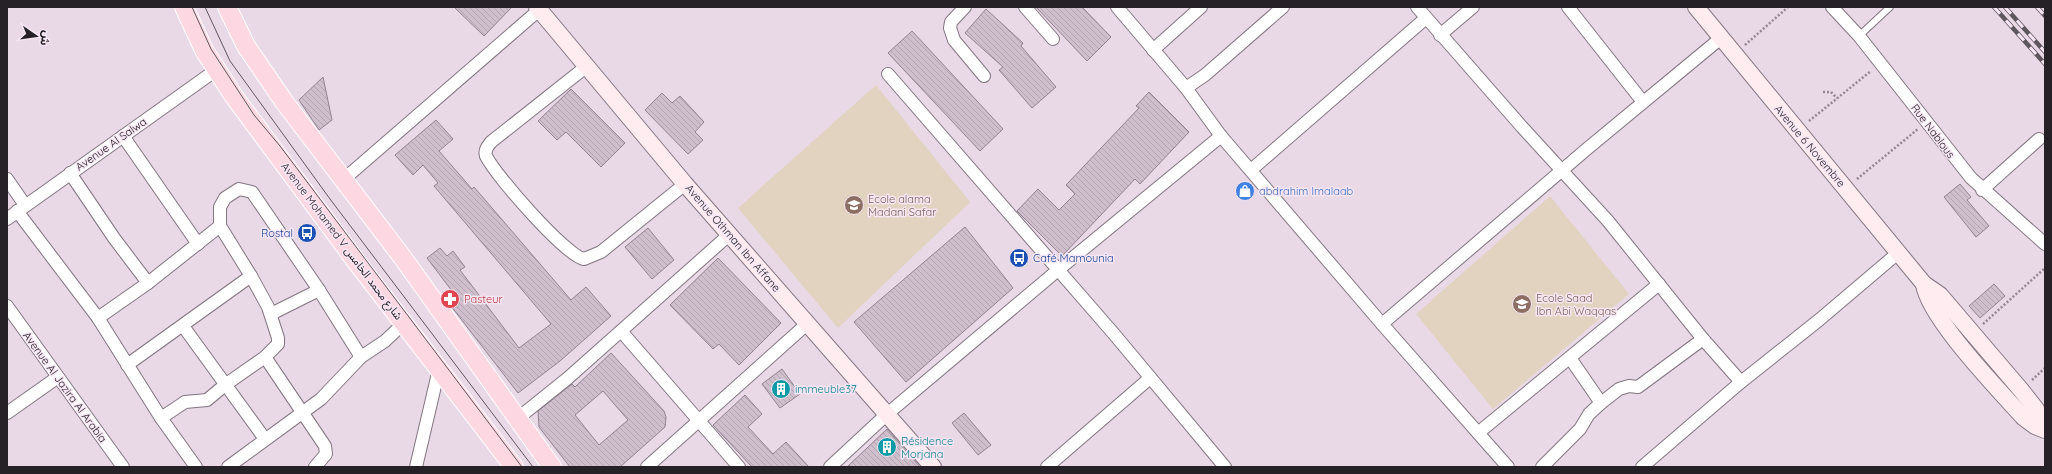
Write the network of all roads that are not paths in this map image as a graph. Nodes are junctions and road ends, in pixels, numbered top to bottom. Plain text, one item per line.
1 (184, 7) edge
2 (227, 7) edge
3 (965, 7) edge
4 (1025, 7) edge
5 (1117, 7) edge
6 (1201, 7) edge
7 (1283, 7) edge
8 (1417, 7) edge
9 (1473, 7) edge
10 (1568, 7) edge
11 (1696, 7) edge
12 (1832, 7) edge
13 (1890, 7) edge
14 (538, 8) edge
15 (1426, 18) junction
16 (1440, 35) junction
17 (1858, 36) junction
18 (1721, 38) junction
19 (1053, 39) dead end
20 (1153, 50) junction
21 (587, 66) junction
22 (216, 70) junction
23 (888, 74) dead end
24 (984, 76) dead end
25 (1186, 88) junction
26 (1643, 102) junction
27 (123, 136) junction
28 (1221, 136) junction
29 (2039, 139) dead end
30 (1251, 170) junction
31 (1563, 171) junction
32 (70, 173) junction
33 (7, 179) edge
34 (343, 180) junction
35 (686, 184) junction
36 (1982, 190) junction
37 (21, 208) junction
38 (7, 219) edge
39 (220, 226) junction
40 (730, 234) junction
41 (198, 244) junction
42 (2045, 244) edge
43 (1898, 253) junction
44 (1058, 270) junction
45 (251, 276) junction
46 (148, 283) junction
47 (1659, 284) junction
48 (1924, 284) junction
49 (319, 290) junction
50 (9, 314) edge
51 (271, 314) junction
52 (98, 318) junction
53 (404, 323) junction
54 (808, 323) junction
55 (1382, 324) junction
56 (183, 326) junction
57 (621, 331) junction
58 (1703, 339) junction
59 (265, 357) junction
60 (361, 357) junction
61 (1570, 358) junction
62 (127, 365) junction
63 (439, 369) junction
64 (58, 377) junction
65 (1150, 378) junction
66 (1741, 382) junction
67 (225, 384) junction
68 (1601, 404) junction
69 (301, 413) junction
70 (7, 414) edge
71 (886, 415) junction
72 (161, 418) junction
73 (517, 419) junction
74 (700, 421) junction
75 (2045, 429) edge
76 (1478, 433) junction
77 (265, 439) junction
78 (123, 467) edge
79 (196, 467) edge
80 (228, 467) edge
81 (315, 467) edge
82 (416, 467) edge
83 (514, 467) edge
84 (552, 467) edge
85 (647, 467) edge
86 (739, 467) edge
87 (830, 467) edge
88 (933, 467) edge
89 (1047, 467) edge
90 (1225, 467) edge
91 (1508, 467) edge
92 (1542, 467) edge
93 (1642, 467) edge

1 - 22 main road, Avenue Mohamed V شارع محمد الخامس
2 - 34 main road
3 - 24 street
4 - 19 street
5 - 20 street
6 - 20 street
7 - 25 street
8 - 15 street
9 - 16 street
10 - 26 street
11 - 18 street, Avenue 6 Novembre
12 - 17 street, Rue Nablous
13 - 17 lane
14 - 21 street, Avenue Othman Ibn Affane
14 - 34 street
15 - 16 street
15 - 30 street
16 - 31 street
17 - 36 street, Rue Nablous
18 - 26 street
18 - 43 street, Avenue 6 Novembre
20 - 25 street
21 - 35 street, Avenue Othman Ibn Affane
21 - 35 street
22 - 27 street, Avenue Al Salwa
22 - 53 main road, Avenue Mohamed V شارع محمد الخامس
23 - 44 street
25 - 28 street
26 - 31 street
27 - 32 street, Avenue Al Salwa
27 - 41 street
28 - 30 street
28 - 44 street
29 - 36 street
30 - 55 street
31 - 47 street
31 - 55 street
32 - 37 street, Avenue Al Salwa
32 - 46 street
33 - 37 street
34 - 73 main road
35 - 40 street, Avenue Othman Ibn Affane
36 - 42 street, Rue Nablous
37 - 38 street, Avenue Al Salwa
37 - 52 street
39 - 41 street
39 - 45 street
39 - 49 street
40 - 54 street, Avenue Othman Ibn Affane
40 - 57 street
41 - 46 street
43 - 48 street, Avenue 6 Novembre
43 - 66 street
44 - 65 street
44 - 71 street
45 - 51 street
45 - 56 street
46 - 52 street
47 - 58 street
47 - 61 street
48 - 75 street, Avenue 6 Novembre
48 - 75 street, Avenue 6 Novembre
49 - 51 street
49 - 60 street
50 - 64 street, Avenue Al Jazira Al Arabia
51 - 59 street
52 - 62 street
53 - 60 street
53 - 63 main road, Avenue Mohamed V شارع محمد الخامس
54 - 71 street, Avenue Othman Ibn Affane
54 - 74 street
55 - 76 street
56 - 62 street
56 - 67 street
57 - 73 street
57 - 74 street
58 - 66 street
58 - 68 street
59 - 67 street
59 - 69 street
60 - 69 street
61 - 68 street
61 - 76 street
62 - 72 street
63 - 82 street
63 - 83 main road, Avenue Mohamed V شارع محمد الخامس
64 - 70 street
64 - 78 street, Avenue Al Jazira Al Arabia
65 - 89 street
65 - 90 street
66 - 93 street
67 - 72 street
67 - 77 street
68 - 92 street
69 - 77 street
69 - 81 street
71 - 87 street
71 - 88 street, Avenue Othman Ibn Affane
72 - 79 street
73 - 84 main road
74 - 85 street
74 - 86 street
76 - 91 street
77 - 80 street

